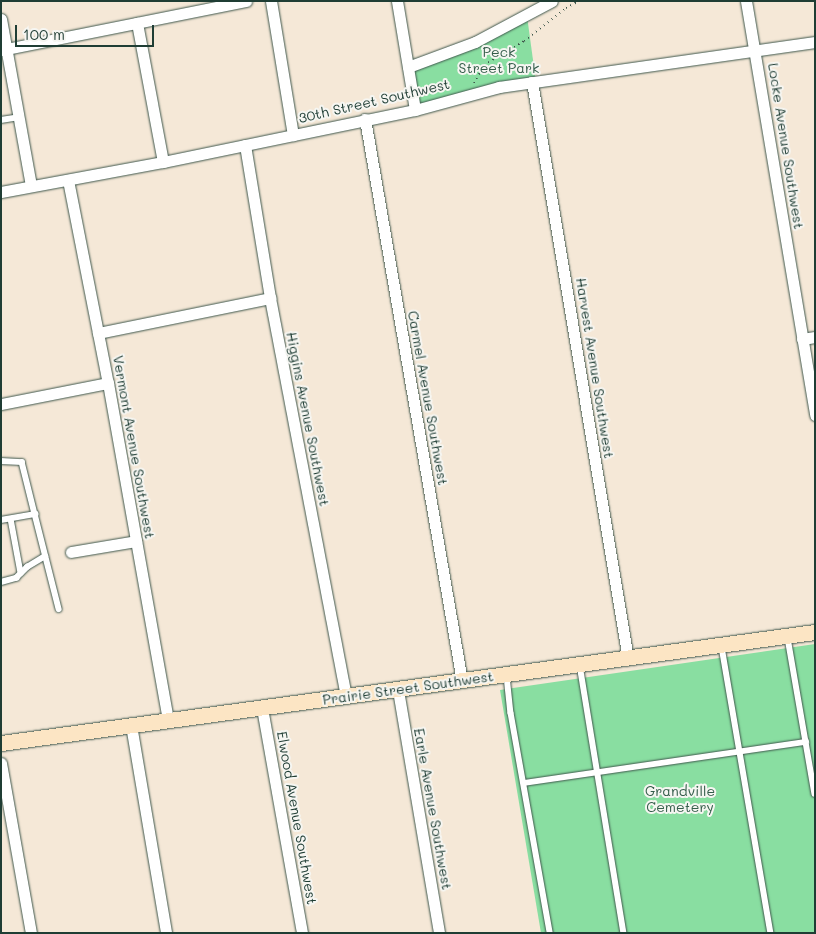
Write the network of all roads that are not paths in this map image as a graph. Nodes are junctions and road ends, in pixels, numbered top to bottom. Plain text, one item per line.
1 (246, 1) edge
2 (271, 1) edge
3 (397, 1) edge
4 (552, 1) edge
5 (746, 1) edge
6 (1, 19) edge
7 (138, 23) junction
8 (815, 42) edge
9 (4, 49) edge
10 (754, 51) junction
11 (408, 67) junction
12 (532, 82) junction
13 (415, 110) junction
14 (19, 117) junction
15 (365, 119) junction
16 (1, 120) edge
17 (293, 135) junction
18 (245, 145) junction
19 (163, 162) junction
20 (68, 180) junction
21 (32, 185) junction
22 (1, 192) edge
23 (270, 298) junction
24 (98, 332) junction
25 (815, 338) edge
26 (802, 339) junction
27 (108, 383) junction
28 (1, 404) edge
29 (815, 414) edge
30 (1, 461) edge
31 (35, 514) junction
32 (11, 519) junction
33 (1, 520) edge
34 (136, 541) junction
35 (71, 552) dead end
36 (45, 556) junction
37 (21, 573) junction
38 (1, 582) edge
39 (59, 609) dead end
40 (815, 632) edge
41 (788, 636) junction
42 (721, 645) junction
43 (628, 658) junction
44 (580, 665) junction
45 (507, 675) junction
46 (462, 681) junction
47 (398, 690) junction
48 (346, 697) junction
49 (262, 708) junction
50 (168, 720) junction
51 (131, 725) junction
52 (806, 742) junction
53 (1, 743) edge
54 (740, 752) junction
55 (1, 763) edge
56 (597, 772) junction
57 (524, 783) junction
58 (815, 794) edge
59 (31, 933) edge
60 (166, 933) edge
61 (302, 933) edge
62 (438, 933) edge
63 (550, 933) edge
64 (624, 933) edge
65 (770, 933) edge

1 - 7 street
2 - 17 street
3 - 11 street
4 - 11 street
5 - 10 street, Locke Avenue Southwest
6 - 9 street
7 - 9 street
7 - 19 street
8 - 10 street, 30th Street Southwest
9 - 14 street
10 - 12 street, 30th Street Southwest
10 - 26 street, Locke Avenue Southwest
11 - 13 street
12 - 13 street, 30th Street Southwest
12 - 43 street, Harvest Avenue Southwest
13 - 15 street, 30th Street Southwest
14 - 16 lane
14 - 21 street
15 - 17 street, 30th Street Southwest
15 - 46 street, Carmel Avenue Southwest
17 - 18 street, 30th Street Southwest
18 - 19 street, 30th Street Southwest
18 - 23 street, Higgins Avenue Southwest
19 - 20 street, 30th Street Southwest
20 - 21 street, 30th Street Southwest
20 - 24 street, Vermont Avenue Southwest
21 - 22 street, 30th Street Southwest
23 - 24 street
23 - 48 street, Higgins Avenue Southwest
24 - 27 street, Vermont Avenue Southwest
25 - 26 street
26 - 29 street, Locke Avenue Southwest
27 - 28 street
27 - 34 street, Vermont Avenue Southwest
30 - 31 lane
31 - 32 lane
31 - 36 lane
32 - 33 lane
32 - 37 lane
34 - 35 street
34 - 50 street, Vermont Avenue Southwest
36 - 37 lane
36 - 39 lane
37 - 38 lane
40 - 41 street, Prairie Street Southwest
41 - 42 street, Prairie Street Southwest
41 - 52 lane
42 - 43 street, Prairie Street Southwest
42 - 54 lane
43 - 44 street, Prairie Street Southwest
44 - 45 street, Prairie Street Southwest
44 - 56 lane
45 - 46 street, Prairie Street Southwest
45 - 57 lane
46 - 47 street, Prairie Street Southwest
47 - 48 street, Prairie Street Southwest
47 - 62 street, Earle Avenue Southwest
48 - 49 street, Prairie Street Southwest
49 - 50 street, Prairie Street Southwest
49 - 61 street, Elwood Avenue Southwest
50 - 51 street, Prairie Street Southwest
51 - 53 street, Prairie Street Southwest
51 - 60 street
52 - 54 lane
52 - 58 lane
54 - 56 lane
54 - 65 lane
55 - 59 street
56 - 57 lane
56 - 64 lane
57 - 63 lane

